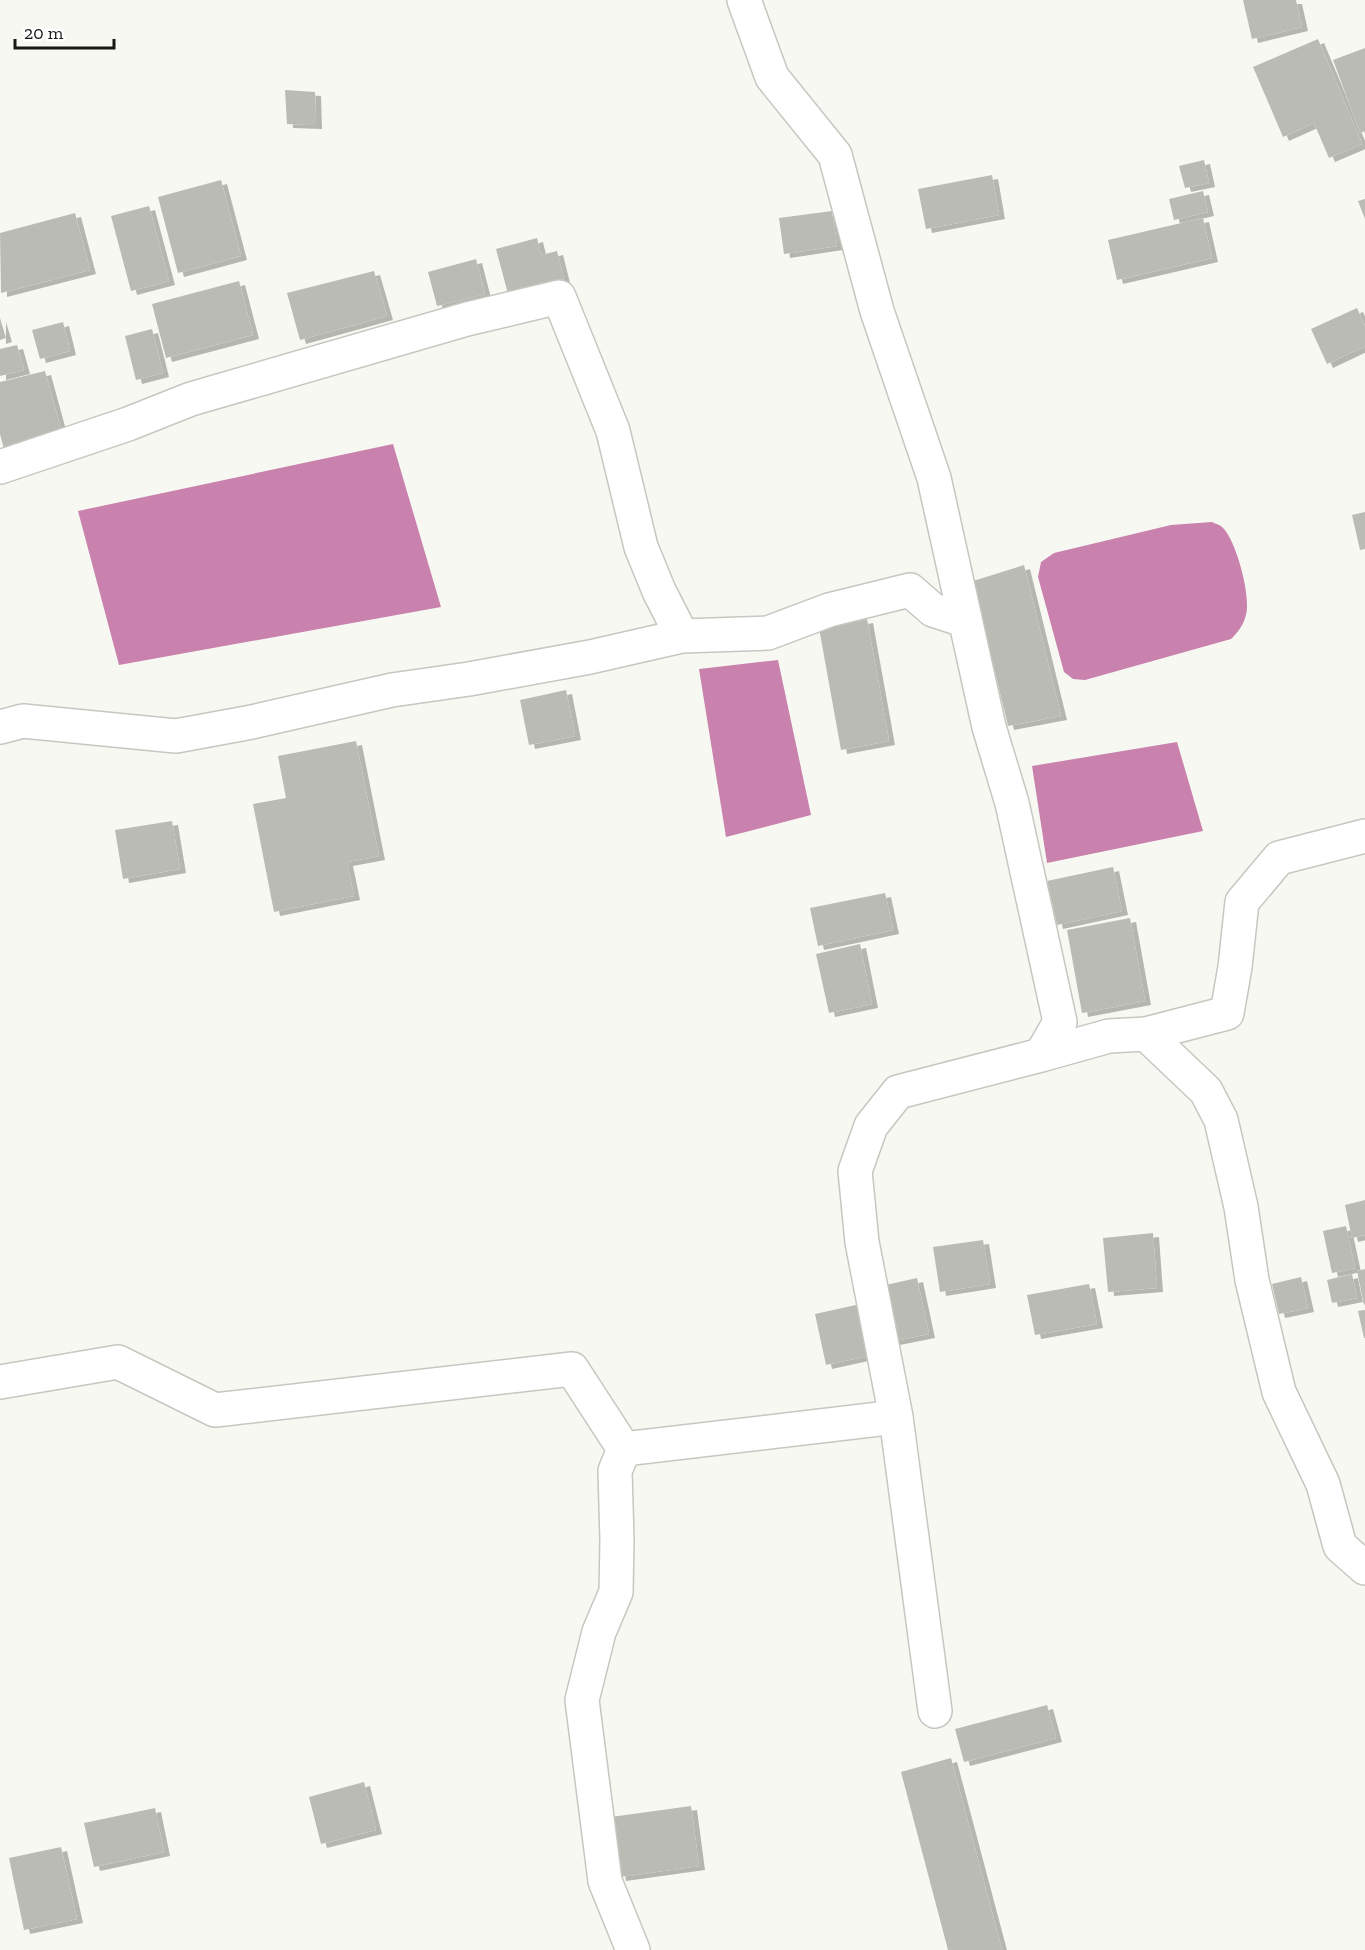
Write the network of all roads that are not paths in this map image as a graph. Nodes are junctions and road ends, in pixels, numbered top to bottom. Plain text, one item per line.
1 (744, 0) edge
2 (0, 467) edge
3 (964, 620) junction
4 (682, 636) junction
5 (0, 727) edge
6 (1365, 836) edge
7 (1146, 1034) junction
8 (1041, 1055) junction
9 (0, 1382) edge
10 (896, 1417) junction
11 (624, 1449) junction
12 (1365, 1568) edge
13 (935, 1711) dead end
14 (633, 1950) edge

1 - 3 street
2 - 4 street
3 - 4 street
3 - 8 street
4 - 5 street
6 - 7 street
7 - 8 street
7 - 12 street
8 - 10 street
9 - 11 street
10 - 11 street
10 - 13 street
11 - 14 street

